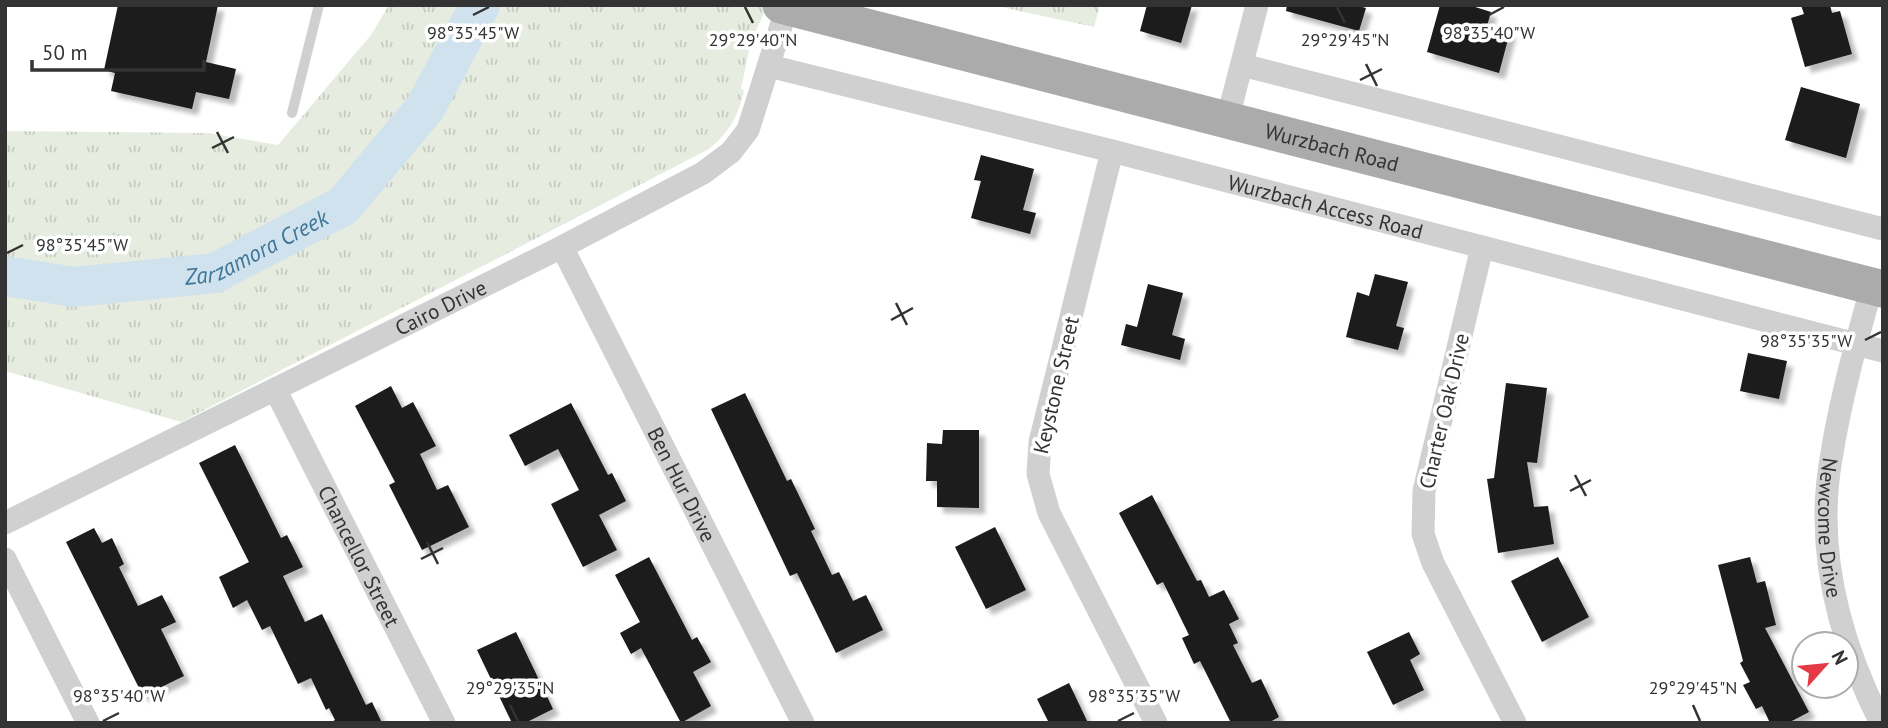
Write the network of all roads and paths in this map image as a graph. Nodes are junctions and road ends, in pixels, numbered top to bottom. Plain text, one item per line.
1 (318, 5) edge
2 (1257, 5) edge
3 (784, 6) edge
4 (1242, 65) junction
5 (769, 66) junction
6 (292, 113) dead end
7 (1227, 121) junction
8 (1112, 151) junction
9 (1883, 229) edge
10 (562, 247) junction
11 (1482, 247) junction
12 (1877, 288) edge
13 (1856, 344) junction
14 (1883, 351) edge
15 (275, 389) junction
16 (5, 523) edge
17 (5, 559) edge
18 (88, 723) edge
19 (444, 723) edge
20 (803, 723) edge
21 (1156, 723) edge
22 (1515, 723) edge
23 (1881, 723) edge

1 - 6 lane
2 - 4 street
3 - 5 street, Cairo Drive
3 - 7 main road, Wurzbach Road
4 - 7 street
4 - 9 street
5 - 8 street, Wurzbach Access Road
5 - 10 street, Cairo Drive
7 - 12 main road, Wurzbach Road
8 - 11 street, Wurzbach Access Road
8 - 21 street, Keystone Street
10 - 15 street, Cairo Drive
10 - 20 street, Ben Hur Drive
11 - 13 street, Wurzbach Access Road
11 - 22 street, Charter Oak Drive
12 - 13 street, Newcome Drive
13 - 14 street, Wurzbach Access Road
13 - 23 street, Newcome Drive
15 - 16 street, Cairo Drive
15 - 19 street, Chancellor Street
17 - 18 street

